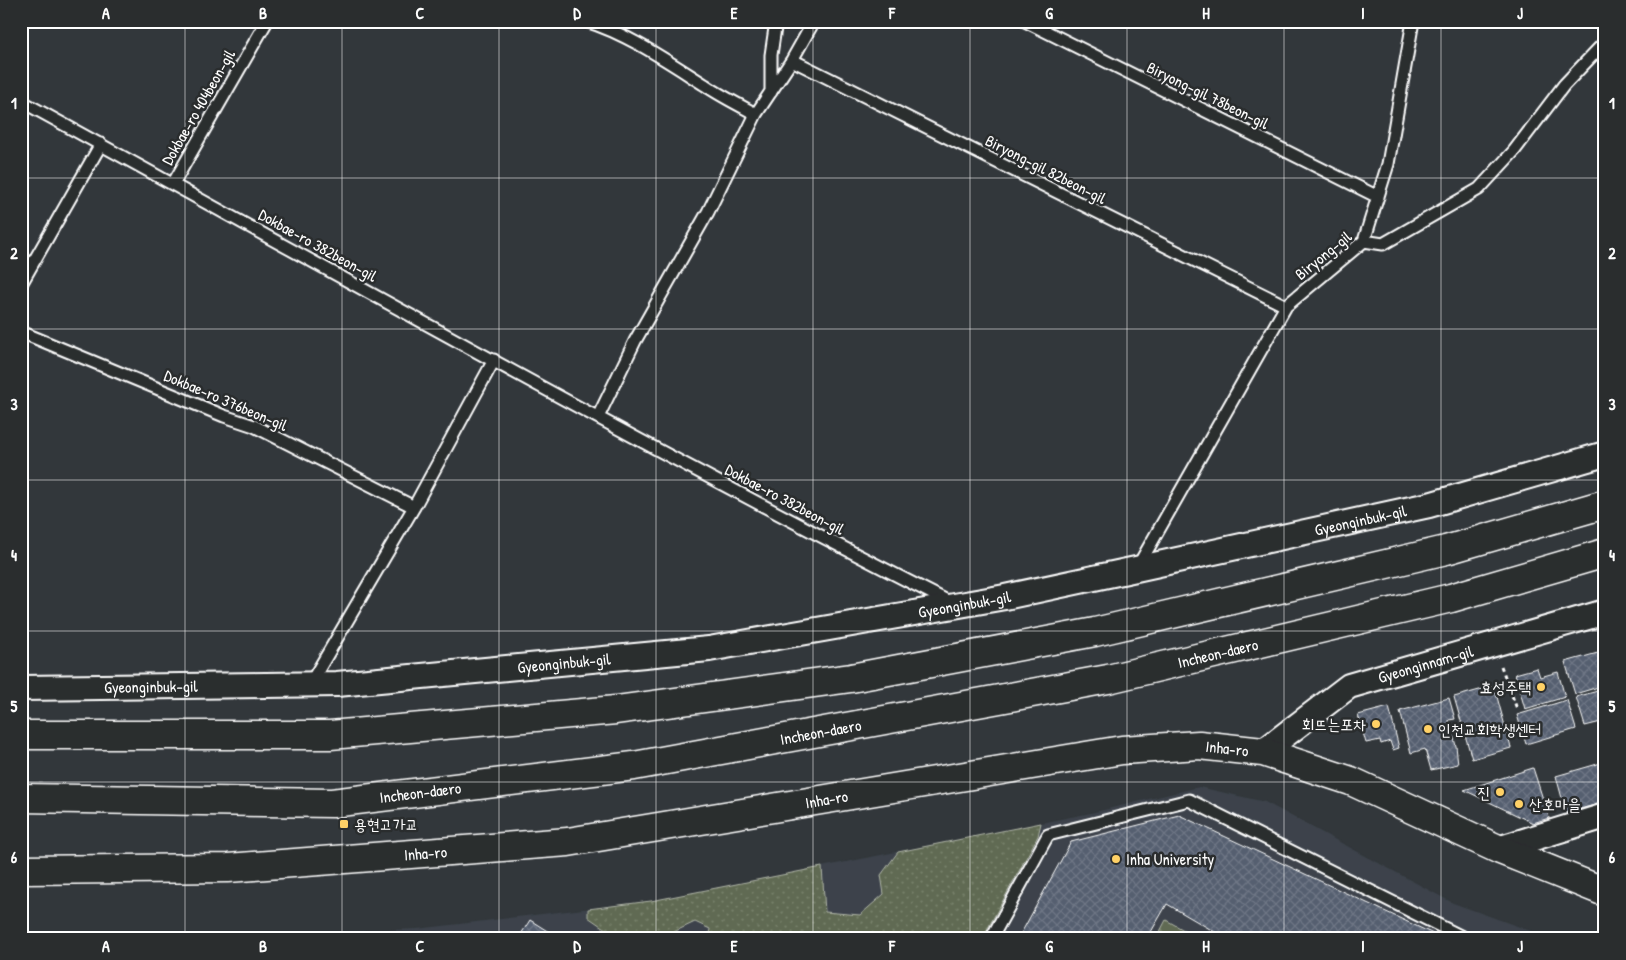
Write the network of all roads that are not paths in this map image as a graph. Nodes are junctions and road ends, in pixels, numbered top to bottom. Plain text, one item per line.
1 (266, 21) edge
2 (586, 21) edge
3 (776, 21) edge
4 (814, 21) edge
5 (1025, 21) edge
6 (1413, 21) edge
7 (1605, 42) edge
8 (792, 60) junction
9 (771, 92) junction
10 (21, 101) edge
11 (756, 114) junction
12 (101, 144) junction
13 (173, 184) junction
14 (1378, 197) junction
15 (1364, 241) junction
16 (21, 284) edge
17 (1286, 306) junction
18 (21, 332) edge
19 (494, 360) junction
20 (598, 417) junction
21 (1605, 454) edge
22 (1605, 504) edge
23 (414, 507) junction
24 (1605, 553) edge
25 (1136, 569) junction
26 (957, 606) junction
27 (1605, 612) edge
28 (310, 684) junction
29 (21, 688) edge
30 (21, 735) edge
31 (1263, 752) junction
32 (21, 798) edge
33 (1605, 816) edge
34 (1498, 849) junction
35 (21, 870) edge
36 (1605, 892) edge
37 (991, 939) edge
38 (1466, 939) edge

1 - 13 lane, Dokbae-ro 404beon-gil
2 - 11 lane
3 - 9 lane
4 - 8 lane
5 - 14 lane, Biryong-gil 78beon-gil
6 - 14 lane
7 - 15 lane, Biryong-gil
8 - 9 lane
8 - 17 lane, Biryong-gil 82beon-gil
9 - 11 lane
10 - 12 lane, Dokbae-ro 382beon-gil
11 - 20 lane
12 - 13 lane, Dokbae-ro 382beon-gil
12 - 16 lane
13 - 19 lane, Dokbae-ro 382beon-gil
14 - 15 lane
15 - 17 lane, Biryong-gil
17 - 25 lane, Biryong-gil
18 - 23 lane, Dokbae-ro 376beon-gil
19 - 20 lane, Dokbae-ro 382beon-gil
19 - 23 lane
20 - 26 lane, Dokbae-ro 382beon-gil
21 - 25 street, Gyeonginbuk-gil
22 - 30 main road
23 - 28 lane
24 - 32 main road, Incheon-daero
25 - 26 street, Gyeonginbuk-gil
26 - 28 street, Gyeonginbuk-gil
27 - 31 street, Gyeonginnam-gil
28 - 29 street, Gyeonginbuk-gil
31 - 34 main road, Inha-ro
31 - 35 main road, Inha-ro
33 - 34 street
34 - 36 main road, Inha-ro
37 - 38 lane

